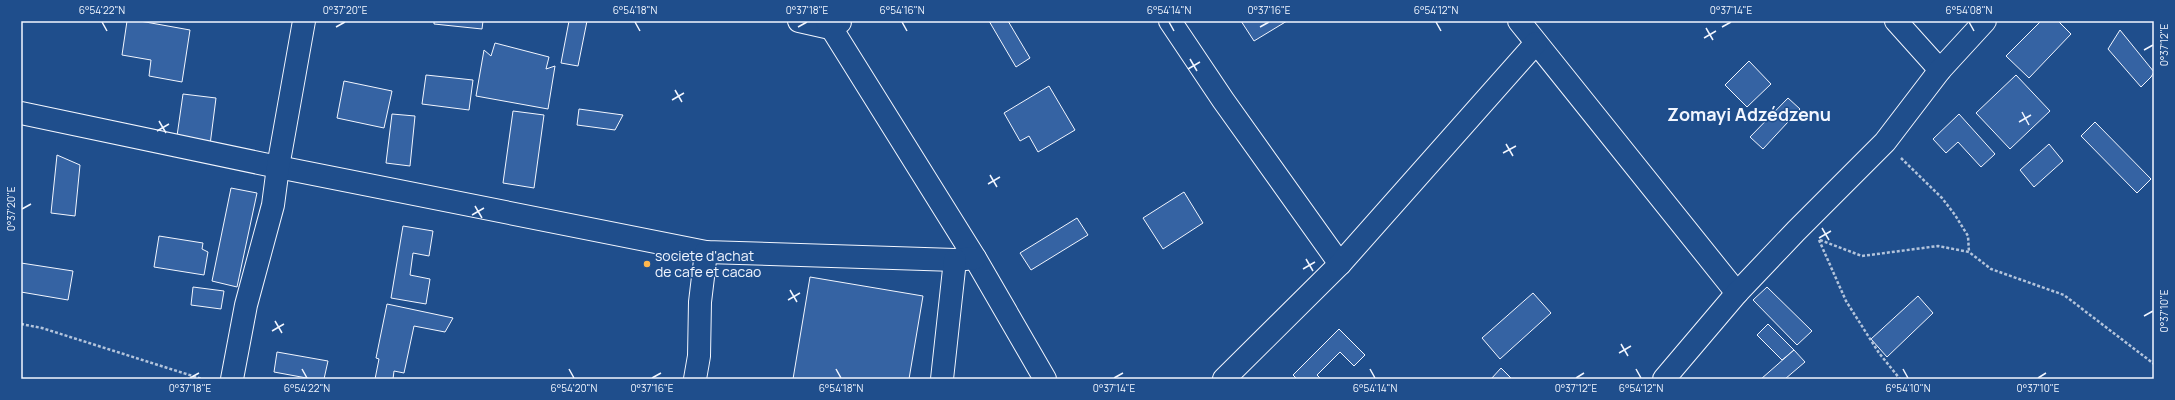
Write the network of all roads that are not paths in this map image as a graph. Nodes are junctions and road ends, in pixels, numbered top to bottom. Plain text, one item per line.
1 (304, 21) edge
2 (800, 21) edge
3 (1170, 21) edge
4 (1519, 21) edge
5 (1896, 21) edge
6 (1985, 21) edge
7 (833, 23) edge
8 (1536, 43) junction
9 (1940, 70) junction
10 (21, 113) edge
11 (278, 167) junction
12 (706, 252) junction
13 (965, 259) junction
14 (1340, 264) junction
15 (1737, 293) junction
16 (232, 379) edge
17 (695, 379) edge
18 (942, 379) edge
19 (1045, 379) edge
20 (1224, 379) edge
21 (1664, 379) edge

1 - 11 street
2 - 7 street
3 - 14 street
4 - 8 street
5 - 9 street
6 - 9 street
7 - 13 street
8 - 14 street
8 - 15 street
9 - 15 street
10 - 11 street
11 - 12 street
11 - 16 street
12 - 13 street
12 - 17 street
13 - 18 street
13 - 19 street
14 - 20 street
15 - 21 street

